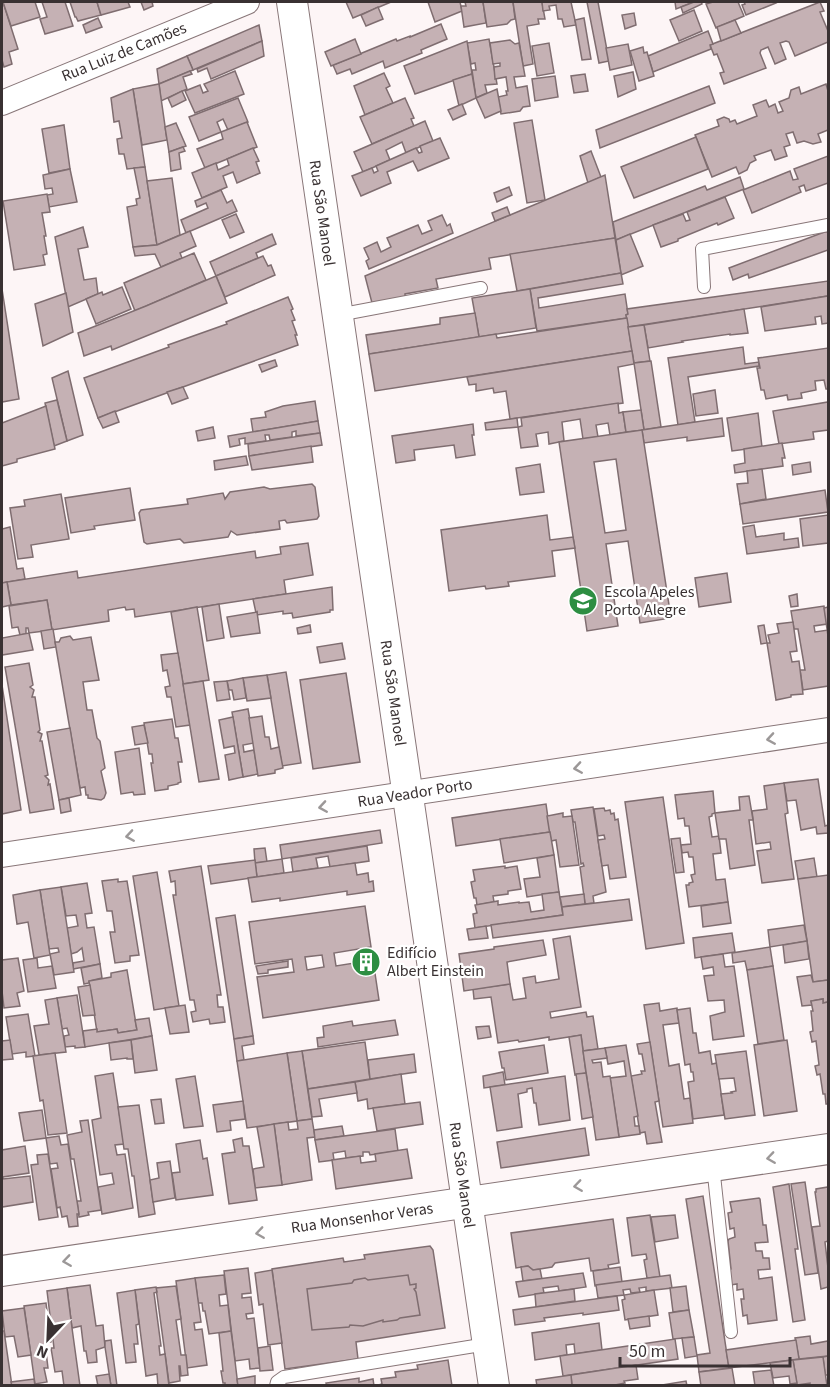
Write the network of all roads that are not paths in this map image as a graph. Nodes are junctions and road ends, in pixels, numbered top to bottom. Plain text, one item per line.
1 (247, 2) edge
2 (292, 2) edge
3 (2, 103) edge
4 (828, 225) edge
5 (704, 287) dead end
6 (481, 288) dead end
7 (337, 315) junction
8 (828, 730) edge
9 (408, 794) junction
10 (2, 855) edge
11 (828, 1149) edge
12 (713, 1166) junction
13 (466, 1202) junction
14 (2, 1271) edge
15 (731, 1332) dead end
16 (488, 1344) junction
17 (276, 1386) edge
18 (494, 1386) edge

1 - 3 street, Rua Luiz de Camões
2 - 7 street, Rua São Manoel
4 - 5 lane
6 - 7 lane
7 - 9 street, Rua São Manoel
8 -> 9 street, Rua Veador Porto
9 -> 10 street, Rua Veador Porto
9 - 13 street, Rua São Manoel
11 -> 12 street, Rua Monsenhor Veras
12 -> 13 street, Rua Monsenhor Veras
12 - 15 lane
13 -> 14 street, Rua Monsenhor Veras
13 - 16 street, Rua São Manoel
16 - 17 lane
16 - 18 street, Rua São Manoel

